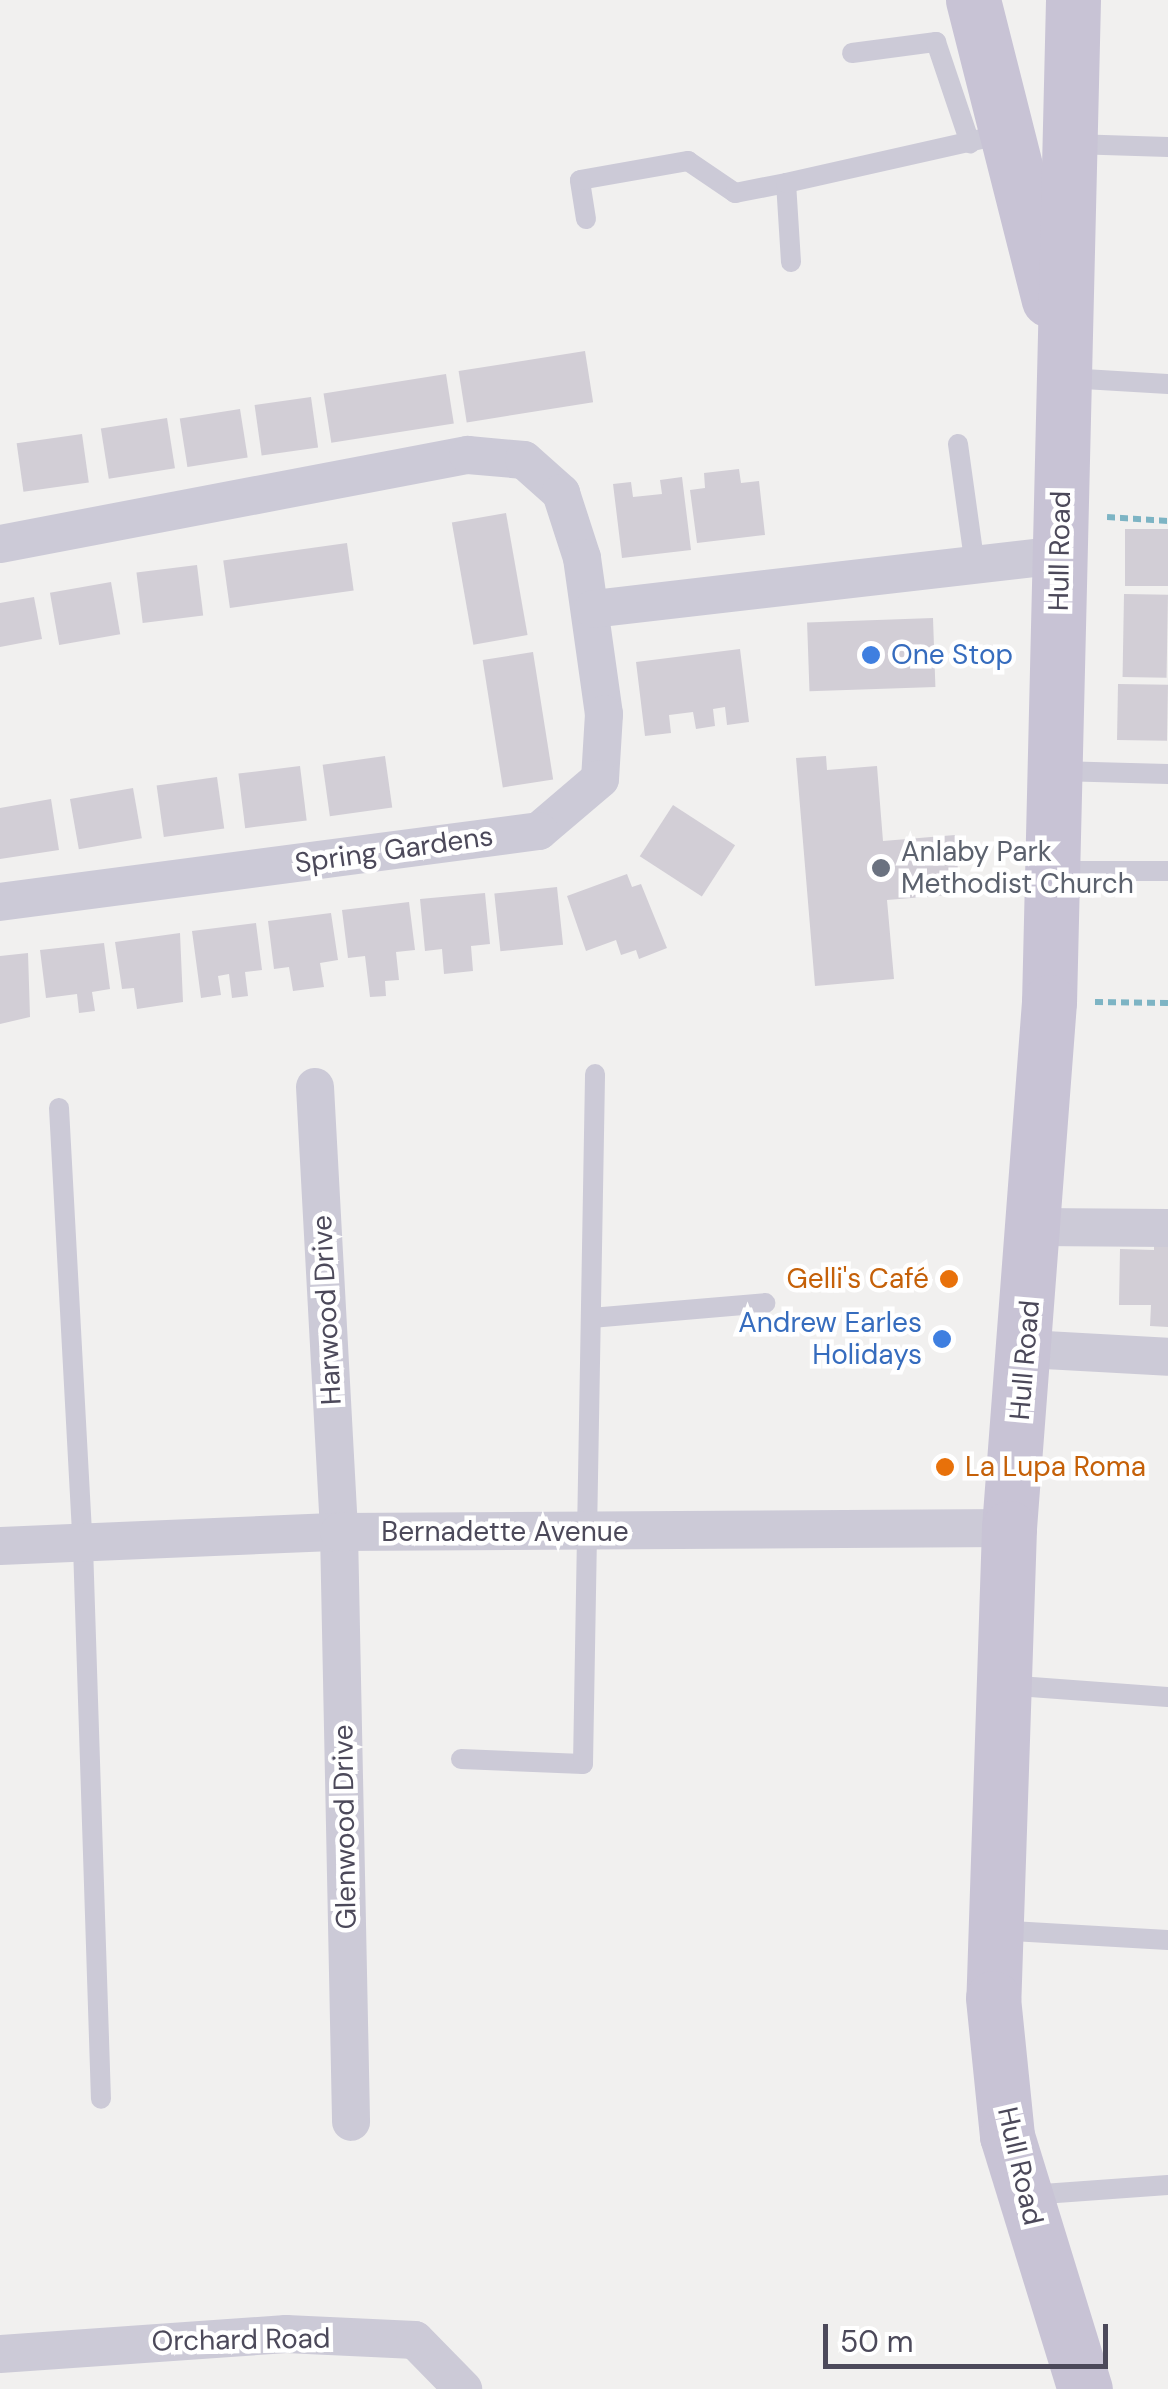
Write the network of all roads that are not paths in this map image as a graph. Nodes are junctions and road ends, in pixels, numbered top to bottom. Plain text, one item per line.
1 (973, 0) edge
2 (1073, 0) edge
3 (852, 53) dead end
4 (988, 138) junction
5 (1072, 144) junction
6 (1168, 147) edge
7 (786, 183) junction
8 (586, 219) dead end
9 (791, 262) dead end
10 (1065, 372) junction
11 (1168, 384) edge
12 (958, 444) dead end
13 (1060, 534) junction
14 (0, 544) edge
15 (975, 566) junction
16 (594, 609) junction
17 (1056, 770) junction
18 (1168, 774) edge
19 (1168, 870) edge
20 (1052, 872) junction
21 (0, 902) edge
22 (595, 1074) dead end
23 (315, 1087) dead end
24 (59, 1108) dead end
25 (1036, 1227) junction
26 (1168, 1228) edge
27 (765, 1303) dead end
28 (591, 1318) junction
29 (1027, 1349) junction
30 (1168, 1357) edge
31 (1010, 1528) junction
32 (339, 1532) junction
33 (589, 1534) junction
34 (0, 1546) edge
35 (84, 1546) junction
36 (1002, 1685) junction
37 (1168, 1697) edge
38 (462, 1759) dead end
39 (993, 1930) junction
40 (1168, 1940) edge
41 (102, 2098) dead end
42 (351, 2122) dead end
43 (1168, 2184) edge
44 (1022, 2196) junction
45 (0, 2354) edge
46 (1085, 2374) edge
47 (462, 2389) edge

1 - 4 main road, Hull Road
2 - 5 main road, Hull Road
3 - 4 lane
4 - 7 lane
4 - 10 main road, Hull Road
5 - 6 lane
5 - 10 main road, Hull Road
7 - 8 lane
7 - 9 lane
10 - 11 lane
10 - 13 main road, Hull Road
12 - 15 lane
13 - 15 street
13 - 17 main road, Hull Road
14 - 16 street, Spring Gardens
15 - 16 street
16 - 21 street, Spring Gardens
17 - 18 lane
17 - 20 main road, Hull Road
19 - 20 lane
20 - 25 main road, Hull Road
22 - 28 lane
23 - 32 street, Harwood Drive
24 - 35 lane
25 - 26 street
25 - 29 main road, Hull Road
27 - 28 lane
28 - 33 lane
29 - 30 street
29 - 31 main road, Hull Road
31 - 33 street, Bernadette Avenue
31 - 36 main road, Hull Road
32 - 33 street, Bernadette Avenue
32 - 35 street, Bernadette Avenue
32 - 42 street, Glenwood Drive
33 - 38 lane
34 - 35 street, Bernadette Avenue
35 - 41 lane
36 - 37 lane
36 - 39 main road, Hull Road
39 - 40 lane
39 - 44 main road, Hull Road
43 - 44 lane
44 - 46 main road, Hull Road
45 - 47 street, Orchard Road

